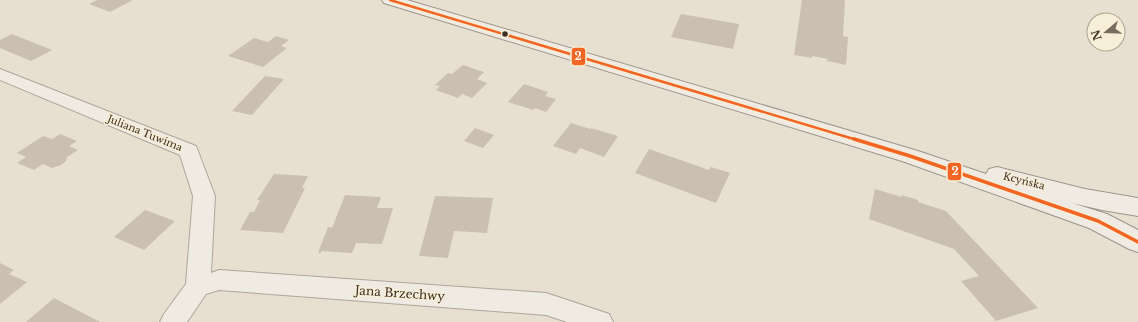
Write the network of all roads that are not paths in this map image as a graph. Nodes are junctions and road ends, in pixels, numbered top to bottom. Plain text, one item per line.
1 (390, 0) edge
2 (0, 74) edge
3 (910, 156) junction
4 (1138, 207) edge
5 (1138, 242) edge
6 (198, 286) junction
7 (173, 322) edge
8 (600, 322) edge

1 - 3 main road, Kcyńska
2 - 6 street, Juliana Tuwima
3 - 4 main road, Kcyńska
3 - 5 main road, Kcyńska
6 - 7 street
6 - 8 street, Jana Brzechwy

